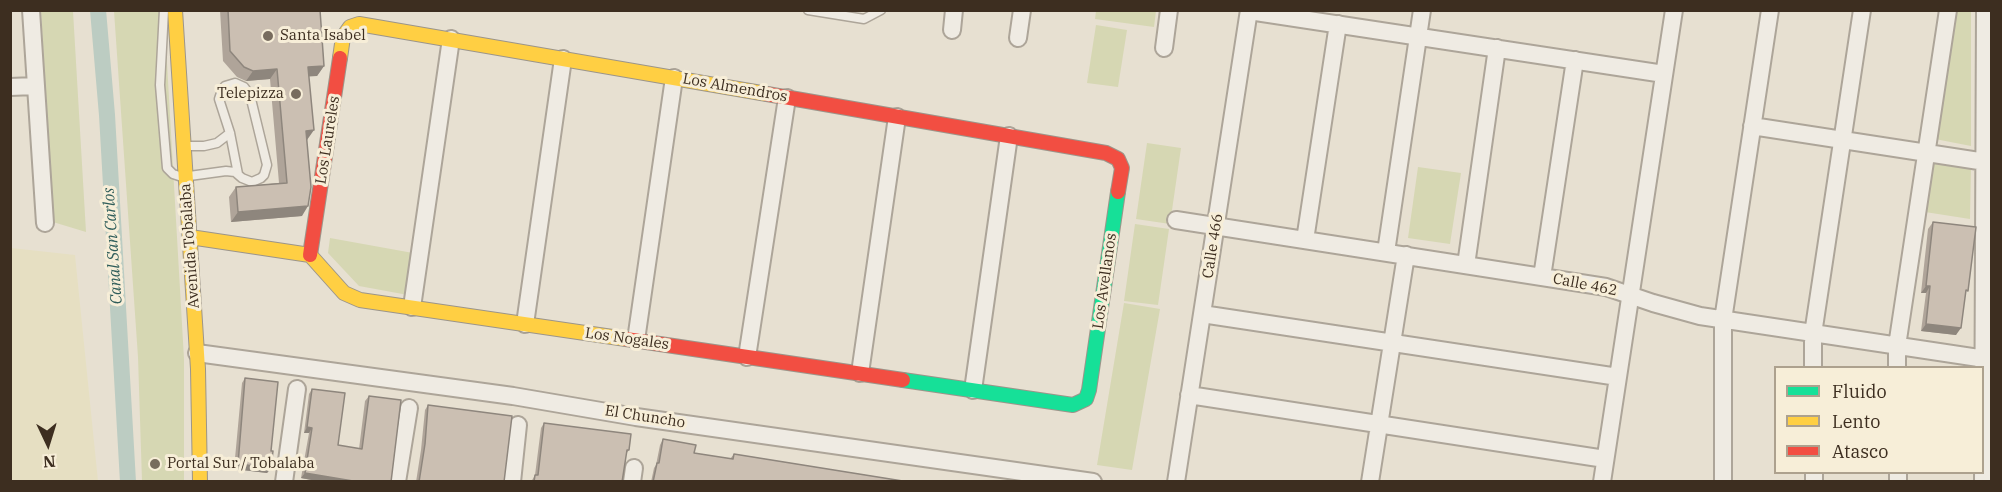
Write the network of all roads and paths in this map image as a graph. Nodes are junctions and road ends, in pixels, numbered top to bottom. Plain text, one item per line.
1 (31, 10) edge
2 (164, 10) edge
3 (175, 10) edge
4 (808, 10) edge
5 (881, 10) edge
6 (954, 10) edge
7 (1022, 10) edge
8 (1169, 10) edge
9 (1422, 10) edge
10 (1674, 10) edge
11 (1770, 10) edge
12 (1862, 10) edge
13 (1948, 10) edge
14 (1984, 10) edge
15 (1249, 11) edge
16 (1338, 24) junction
17 (350, 27) joint
18 (952, 30) dead end
19 (1418, 37) junction
20 (1018, 38) dead end
21 (451, 39) junction
22 (1164, 48) dead end
23 (1497, 48) junction
24 (563, 59) junction
25 (1575, 60) junction
26 (1664, 74) junction
27 (674, 78) junction
28 (35, 86) junction
29 (10, 87) edge
30 (787, 98) junction
31 (897, 117) junction
32 (1752, 126) junction
33 (230, 133) junction
34 (1010, 136) junction
35 (1842, 140) junction
36 (184, 146) junction
37 (1926, 153) junction
38 (1118, 159) joint
39 (1988, 162) edge
40 (238, 174) junction
41 (186, 178) junction
42 (1176, 220) dead end
43 (45, 223) dead end
44 (1216, 226) junction
45 (190, 237) junction
46 (1305, 240) junction
47 (1386, 252) junction
48 (310, 255) junction
49 (1406, 255) junction
50 (1466, 265) junction
51 (1542, 277) junction
52 (1630, 295) junction
53 (412, 307) junction
54 (1202, 314) junction
55 (1723, 320) junction
56 (525, 324) junction
57 (1813, 333) junction
58 (636, 340) junction
59 (1392, 343) junction
60 (1897, 346) junction
61 (197, 352) junction
62 (747, 357) junction
63 (1988, 360) edge
64 (1813, 366) edge
65 (1897, 366) edge
66 (860, 374) junction
67 (1618, 377) junction
68 (297, 389) dead end
69 (973, 390) junction
70 (1189, 396) junction
71 (1082, 402) joint
72 (410, 408) dead end
73 (518, 424) dead end
74 (1379, 425) junction
75 (1984, 458) edge
76 (1605, 459) junction
77 (200, 482) edge
78 (284, 482) edge
79 (397, 482) edge
80 (512, 482) edge
81 (1093, 482) edge
82 (1176, 482) edge
83 (1370, 482) edge
84 (1602, 482) edge
85 (1723, 482) edge

1 - 28 street
2 - 41 lane
3 - 36 street, Avenida Tobalaba
4 - 5 lane
6 - 18 street
7 - 20 street
8 - 22 street
9 - 19 street
10 - 26 street
11 - 32 street
12 - 35 street
13 - 37 street
14 - 39 street
15 - 16 street
15 - 44 street, Calle 466
16 - 19 street
16 - 46 street
17 - 21 street, Los Almendros
17 - 48 street, Los Laureles
19 - 23 street
19 - 47 street
21 - 24 street, Los Almendros
21 - 53 street
23 - 25 street
23 - 50 street
24 - 27 street, Los Almendros
24 - 56 street
25 - 26 street
25 - 51 street
26 - 52 street
27 - 30 street, Los Almendros
27 - 58 street
28 - 29 street
28 - 43 street
30 - 31 street, Los Almendros
30 - 62 street
31 - 34 street, Los Almendros
31 - 66 street
32 - 35 street
32 - 55 street
33 - 36 lane
33 - 40 lane
33 - 40 lane
34 - 38 street, Los Almendros
34 - 69 street
35 - 37 street
35 - 57 street
36 - 41 street, Avenida Tobalaba
37 - 39 street
37 - 60 street
38 - 71 street, Los Avellanos
39 - 63 street
40 - 41 lane
41 - 45 street, Avenida Tobalaba
42 - 44 street, Calle 462
44 - 46 street, Calle 462
44 - 54 street, Calle 466
45 - 48 street
45 - 61 street, Avenida Tobalaba
46 - 47 street, Calle 462
47 - 49 street, Calle 462
48 - 53 street, Los Nogales
49 - 50 street, Calle 462
49 - 59 street
50 - 51 street, Calle 462
51 - 52 street, Calle 462
52 - 55 street, Calle 462
52 - 67 street
53 - 56 street, Los Nogales
54 - 59 street
54 - 70 street, Calle 466
55 - 57 street, Calle 462
55 - 85 street
56 - 58 street, Los Nogales
57 - 60 street, Calle 462
57 - 64 street
58 - 62 street, Los Nogales
59 - 67 street
59 - 74 street
60 - 63 street, Calle 462
60 - 65 street
61 - 77 street, Avenida Tobalaba
61 - 81 street, El Chuncho
62 - 66 street, Los Nogales
63 - 75 street
66 - 69 street, Los Nogales
67 - 76 street
68 - 78 street
69 - 71 street, Los Nogales
70 - 74 street
70 - 82 street, Calle 466
72 - 79 street
73 - 80 street
74 - 76 street
74 - 83 street
76 - 84 street

